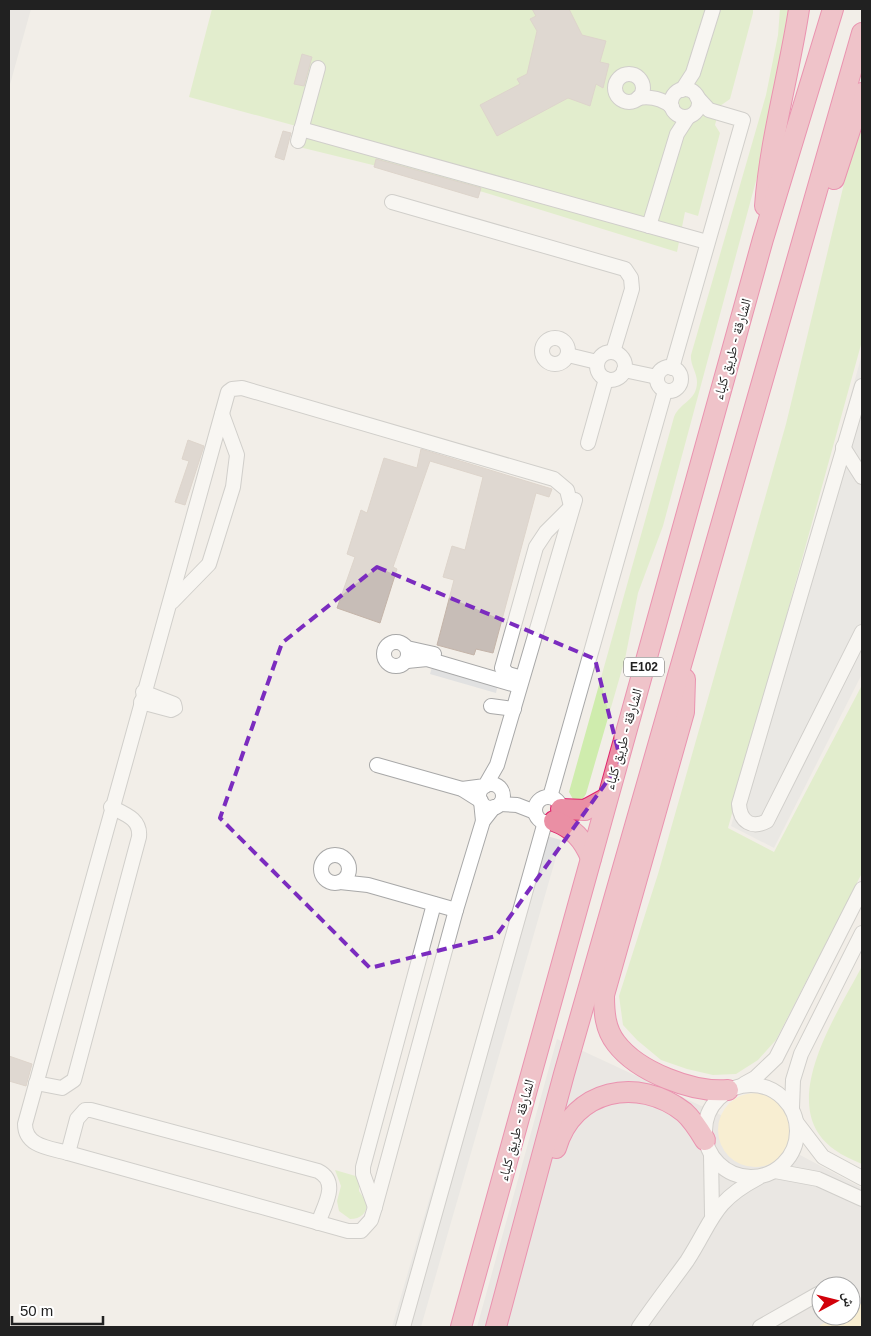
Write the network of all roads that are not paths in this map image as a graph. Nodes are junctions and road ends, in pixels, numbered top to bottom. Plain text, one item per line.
1 (713, 9) edge
2 (799, 9) edge
3 (833, 9) edge
4 (862, 33) edge
5 (318, 68) dead end
6 (687, 93) junction
7 (862, 93) edge
8 (673, 110) junction
9 (709, 110) junction
10 (690, 116) junction
11 (676, 134) junction
12 (392, 202) dead end
13 (649, 226) junction
14 (763, 239) junction
15 (707, 242) junction
16 (613, 352) junction
17 (568, 355) dead end
18 (597, 362) junction
19 (672, 368) junction
20 (624, 370) junction
21 (657, 377) junction
22 (606, 379) junction
23 (862, 386) edge
24 (665, 391) junction
25 (862, 401) edge
26 (224, 408) junction
27 (751, 421) junction
28 (850, 425) junction
29 (588, 443) dead end
30 (212, 448) junction
31 (843, 448) junction
32 (237, 466) junction
33 (862, 477) edge
34 (571, 506) junction
35 (183, 559) junction
36 (211, 560) junction
37 (170, 605) junction
38 (862, 632) edge
39 (684, 661) junction
40 (502, 668) junction
41 (521, 682) junction
42 (492, 706) dead end
43 (514, 708) junction
44 (377, 765) dead end
45 (497, 766) junction
46 (485, 786) junction
47 (462, 789) junction
48 (607, 798) junction
49 (496, 799) junction
50 (112, 807) junction
51 (547, 811) junction
52 (591, 858) junction
53 (349, 867) junction
54 (340, 882) junction
55 (368, 885) junction
56 (862, 888) edge
57 (434, 904) junction
58 (456, 910) junction
59 (862, 933) edge
60 (36, 1083) junction
61 (735, 1087) junction
62 (792, 1108) junction
63 (797, 1123) junction
64 (708, 1148) junction
65 (68, 1153) junction
66 (774, 1171) junction
67 (759, 1177) junction
68 (862, 1178) edge
69 (862, 1199) edge
70 (375, 1207) junction
71 (712, 1215) junction
72 (318, 1223) junction
73 (811, 1298) edge
74 (403, 1327) edge
75 (461, 1327) edge
76 (496, 1327) edge
77 (504, 1327) edge
78 (639, 1327) edge
79 (760, 1327) edge

1 - 6 street
2 - 14 highway
3 - 14 highway, الشارقة - طريق كلباء / E102
4 - 27 highway, E102
5 - 13 street
6 - 8 street
6 - 8 street
6 - 9 street
6 - 10 street
7 - 27 highway
8 - 10 street
8 - 11 street
9 - 10 street
9 - 15 street
10 - 11 street
11 - 13 street
12 - 16 street
13 - 15 street
14 - 48 highway, الشارقة - طريق كلباء / E102
15 - 19 street
16 - 18 street
16 - 20 street
17 - 18 street
18 - 22 street
19 - 21 street
19 - 24 street
20 - 21 street
20 - 22 street
21 - 24 street
22 - 29 street
23 - 28 street
24 - 51 street
25 - 28 street
26 - 30 street
26 - 32 street
26 - 34 street
27 - 39 highway, E102
28 - 31 street
30 - 32 street
30 - 35 street
31 - 33 street
31 - 38 street
32 - 36 street
34 - 40 street
34 - 41 street
35 - 36 street
35 - 37 street
36 - 37 street
37 - 50 street
39 - 61 highway
39 - 76 highway, E102
40 - 41 street
40 - 41 street
41 - 43 street
42 - 43 street
43 - 45 street
44 - 47 street
45 - 46 street
45 - 49 street
46 - 47 street
46 - 49 street
47 - 49 street
48 - 51 highway
48 - 52 highway, الشارقة - طريق كلباء / E102
49 - 51 street
49 - 58 street
50 - 60 street
50 - 60 street
51 - 52 highway
51 - 74 street
52 - 75 highway, الشارقة - طريق كلباء / E102
53 - 54 street
53 - 54 street
53 - 55 street
54 - 55 street
55 - 57 street
56 - 61 street
57 - 58 street
57 - 70 street
58 - 70 street
59 - 62 street
60 - 65 street
61 - 62 street
61 - 64 street
62 - 63 street
63 - 66 street
63 - 68 street
64 - 67 street
64 - 71 street
64 - 77 highway
65 - 72 street
65 - 72 street
66 - 67 street
66 - 69 street
67 - 71 street
70 - 72 street
71 - 78 street
73 - 79 street

